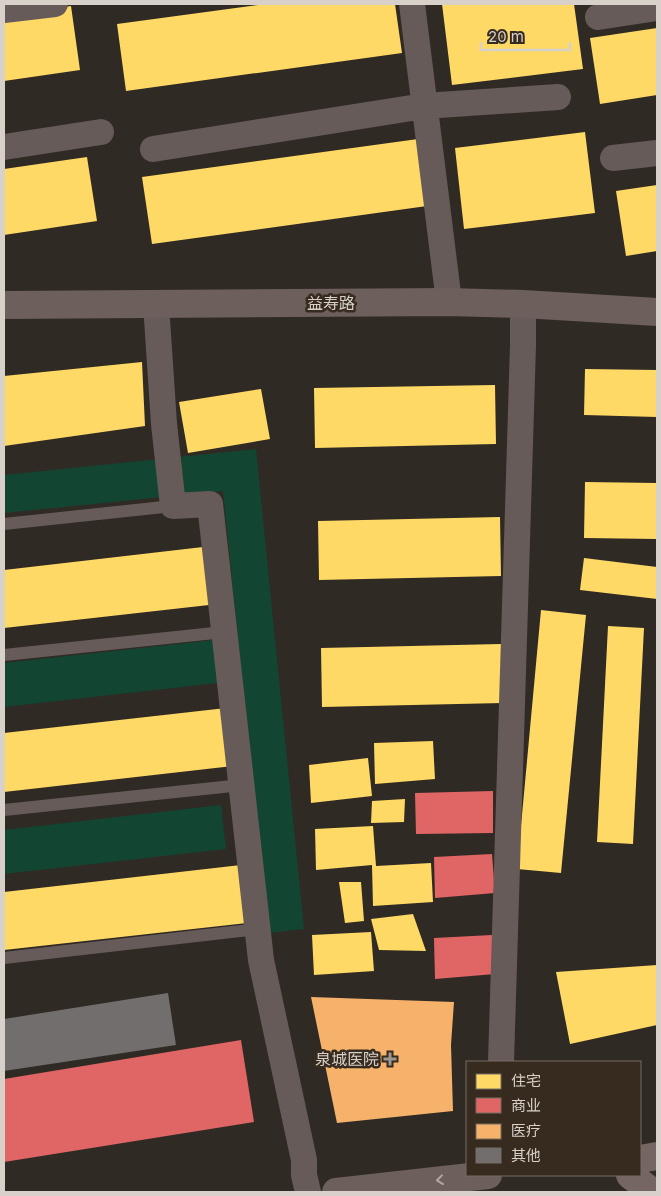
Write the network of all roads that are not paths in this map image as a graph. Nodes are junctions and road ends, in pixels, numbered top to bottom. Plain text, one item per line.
1 (55, 4) edge
2 (412, 4) edge
3 (657, 8) edge
4 (4, 10) edge
5 (598, 17) dead end
6 (558, 97) dead end
7 (424, 106) junction
8 (101, 132) dead end
9 (4, 147) edge
10 (153, 149) dead end
11 (657, 153) edge
12 (613, 158) dead end
13 (448, 302) junction
14 (156, 304) junction
15 (523, 304) junction
16 (4, 305) edge
17 (657, 312) edge
18 (173, 506) junction
19 (4, 524) edge
20 (224, 632) junction
21 (4, 655) edge
22 (242, 785) junction
23 (4, 810) edge
24 (258, 929) junction
25 (4, 958) edge
26 (502, 1061) edge
27 (657, 1156) edge
28 (641, 1159) edge
29 (479, 1176) edge
30 (308, 1192) edge
31 (336, 1192) edge

1 - 4 street
2 - 7 street
3 - 5 street
6 - 7 street
7 - 10 street
7 - 13 street
8 - 9 street
11 - 12 street
13 - 14 street, 益寿路
13 - 15 street, 益寿路
14 - 16 street, 益寿路
14 - 18 street
15 - 17 street, 益寿路
15 - 26 street
18 - 19 lane
18 - 20 street
20 - 21 lane
20 - 22 street
22 - 23 lane
22 - 24 street
24 - 25 lane
24 - 30 street
27 - 28 main road
29 -> 31 street

